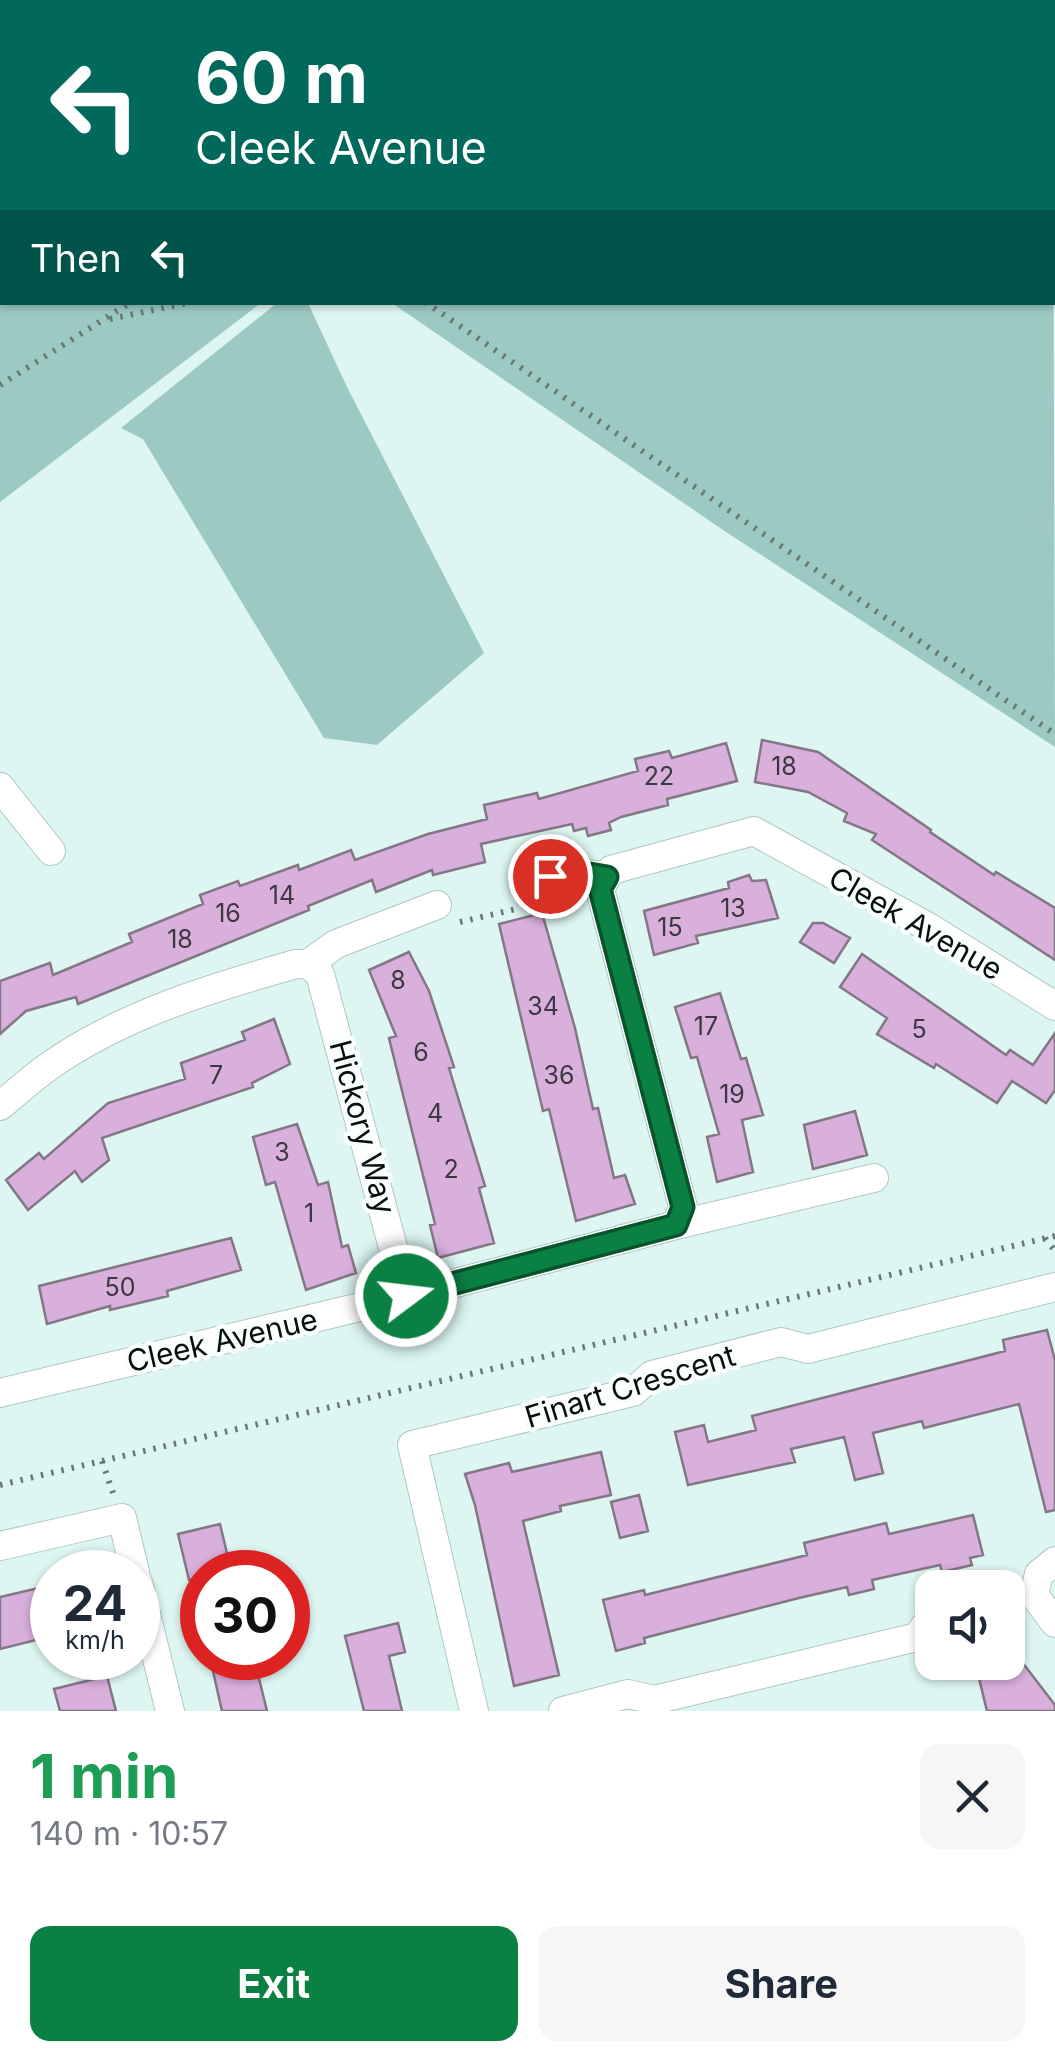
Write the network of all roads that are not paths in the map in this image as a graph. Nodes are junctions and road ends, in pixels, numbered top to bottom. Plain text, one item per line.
1 (0, 787) edge
2 (51, 851) dead end
3 (607, 877) junction
4 (523, 881) dead end
5 (437, 906) dead end
6 (308, 964) junction
7 (1055, 1006) edge
8 (0, 1106) edge
9 (874, 1178) dead end
10 (676, 1225) junction
11 (1055, 1288) edge
12 (406, 1296) junction
13 (0, 1393) edge
14 (0, 1546) edge
15 (130, 1550) edge
16 (1055, 1560) edge
17 (1025, 1593) edge
18 (1025, 1601) edge
19 (1055, 1623) edge
20 (915, 1637) edge
21 (160, 1671) edge
22 (170, 1711) edge
23 (474, 1711) edge
24 (563, 1711) edge

1 - 2 street
3 - 4 street, Cleek Avenue
3 - 7 street, Cleek Avenue
3 - 10 street
5 - 6 street
6 - 8 street
6 - 12 street, Hickory Way
9 - 10 street, Cleek Avenue
10 - 12 street, Cleek Avenue
11 - 23 street, Finart Crescent
12 - 13 street, Cleek Avenue
14 - 15 street
16 - 17 street
18 - 19 street
20 - 24 street
21 - 22 street

